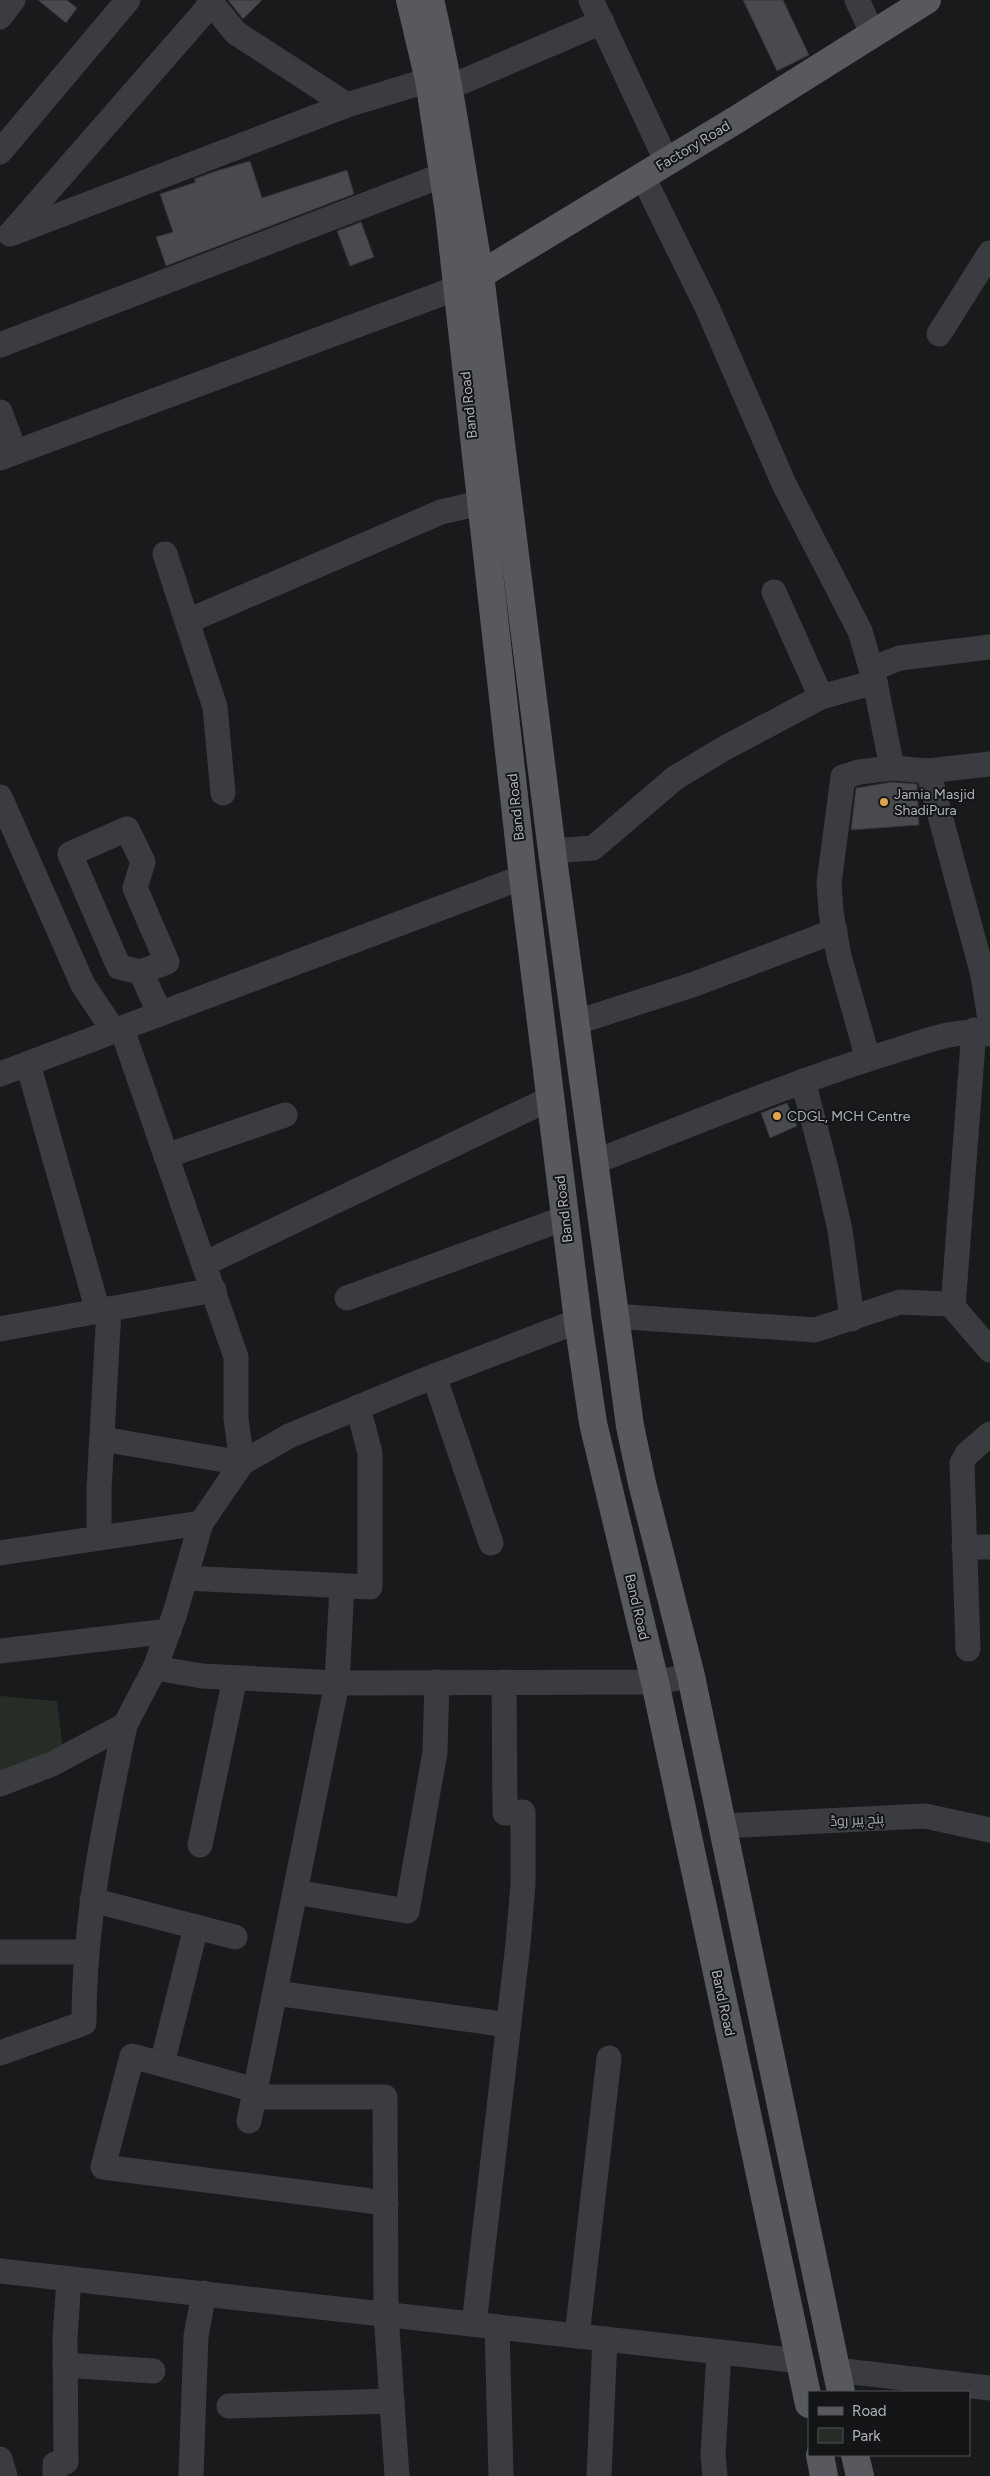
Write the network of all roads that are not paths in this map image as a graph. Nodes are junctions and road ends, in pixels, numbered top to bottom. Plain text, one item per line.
1 (13, 0) edge
2 (128, 0) edge
3 (410, 0) edge
4 (430, 0) edge
5 (591, 0) edge
6 (857, 0) edge
7 (927, 0) edge
8 (210, 2) edge
9 (0, 16) edge
10 (602, 22) junction
11 (873, 34) junction
12 (440, 84) junction
13 (347, 105) junction
14 (0, 152) edge
15 (667, 162) junction
16 (443, 175) junction
17 (643, 177) junction
18 (5, 240) edge
19 (990, 253) edge
20 (468, 282) junction
21 (939, 334) dead end
22 (0, 345) edge
23 (0, 412) edge
24 (7, 455) edge
25 (480, 503) junction
26 (165, 554) dead end
27 (774, 592) dead end
28 (188, 621) junction
29 (990, 647) edge
30 (873, 676) junction
31 (821, 697) junction
32 (990, 764) edge
33 (892, 768) junction
34 (928, 771) junction
35 (223, 793) dead end
36 (0, 797) edge
37 (552, 851) junction
38 (523, 877) junction
39 (835, 932) junction
40 (141, 972) junction
41 (987, 973) edge
42 (160, 1014) junction
43 (577, 1022) junction
44 (985, 1028) edge
45 (118, 1030) junction
46 (868, 1059) junction
47 (28, 1064) junction
48 (0, 1074) edge
49 (803, 1081) junction
50 (550, 1098) junction
51 (284, 1115) dead end
52 (166, 1156) junction
53 (594, 1162) junction
54 (565, 1218) junction
55 (204, 1264) junction
56 (214, 1290) junction
57 (347, 1298) dead end
58 (953, 1307) junction
59 (103, 1310) junction
60 (613, 1316) junction
61 (852, 1319) junction
62 (578, 1322) junction
63 (0, 1329) edge
64 (990, 1350) edge
65 (434, 1376) junction
66 (358, 1407) junction
67 (990, 1434) edge
68 (102, 1439) junction
69 (242, 1463) junction
70 (202, 1523) junction
71 (99, 1538) junction
72 (490, 1543) dead end
73 (964, 1547) junction
74 (990, 1547) edge
75 (0, 1553) edge
76 (185, 1578) junction
77 (342, 1586) junction
78 (168, 1630) junction
79 (968, 1649) dead end
80 (0, 1651) edge
81 (155, 1668) junction
82 (691, 1676) junction
83 (235, 1678) junction
84 (437, 1682) junction
85 (504, 1682) junction
86 (655, 1682) junction
87 (337, 1683) junction
88 (125, 1725) junction
89 (0, 1784) edge
90 (722, 1826) junction
91 (990, 1830) edge
92 (200, 1845) dead end
93 (295, 1892) junction
94 (92, 1900) junction
95 (196, 1927) junction
96 (235, 1937) dead end
97 (0, 1952) edge
98 (86, 1952) junction
99 (275, 1993) junction
100 (509, 2025) junction
101 (0, 2053) edge
102 (608, 2058) dead end
103 (162, 2064) junction
104 (255, 2094) junction
105 (249, 2121) dead end
106 (386, 2203) junction
107 (0, 2271) edge
108 (69, 2279) junction
109 (204, 2293) junction
110 (386, 2314) junction
111 (486, 2325) junction
112 (577, 2336) junction
113 (605, 2339) junction
114 (719, 2352) junction
115 (800, 2361) junction
116 (65, 2365) junction
117 (153, 2371) dead end
118 (839, 2381) edge
119 (990, 2388) edge
120 (808, 2399) edge
121 (392, 2401) junction
122 (229, 2406) dead end
123 (820, 2456) edge
124 (855, 2456) edge
125 (0, 2459) edge
126 (5, 2476) edge
127 (55, 2476) edge
128 (191, 2476) edge
129 (397, 2476) edge
130 (501, 2476) edge
131 (599, 2476) edge
132 (715, 2476) edge
133 (824, 2476) edge
134 (860, 2476) edge

1 - 9 street
2 - 14 street
3 - 12 main road, Band Road
4 - 12 main road, Band Road
5 - 10 street
6 - 11 street
7 - 11 main road, Factory Road
8 - 13 street
8 - 18 street
10 - 12 street
10 - 15 street
11 - 15 main road, Factory Road
12 - 13 street
12 - 16 main road, Band Road
12 - 20 main road, Band Road
13 - 18 street
15 - 17 main road, Factory Road
16 - 20 main road, Band Road
16 - 22 street
17 - 20 main road, Factory Road
17 - 30 street
19 - 21 street
20 - 24 street
20 - 25 main road, Band Road
20 - 37 main road, Band Road
23 - 24 street
25 - 28 street
25 - 38 main road, Band Road
26 - 28 street
27 - 31 street
28 - 35 street
29 - 30 street
30 - 31 street
30 - 33 street
31 - 37 street
32 - 34 street
33 - 34 street
33 - 39 street
34 - 41 street
36 - 45 street
37 - 43 main road, Band Road
38 - 42 street
38 - 50 main road, Band Road
39 - 43 street
39 - 46 street
40 - 40 street
40 - 42 street
41 - 44 street
42 - 45 street
43 - 53 main road, Band Road
44 - 46 street
44 - 58 street
45 - 47 street
45 - 52 street
46 - 49 street
47 - 48 street
47 - 59 street
49 - 53 street
49 - 61 street
50 - 54 main road, Band Road
50 - 55 street
51 - 52 street
52 - 55 street
53 - 60 main road, Band Road
54 - 57 street
54 - 62 main road, Band Road
55 - 56 street
56 - 59 street
56 - 69 street
58 - 61 street
58 - 64 street
59 - 63 street
59 - 68 street
60 - 61 street
60 - 82 main road, Band Road
62 - 65 street
62 - 86 main road, Band Road
65 - 66 street
65 - 72 street
66 - 69 street
66 - 77 street
67 - 73 street
68 - 69 street
68 - 71 street
69 - 70 street
70 - 71 street
70 - 76 street
71 - 75 street
73 - 74 street
73 - 79 street
76 - 77 street
76 - 78 street
77 - 87 street
78 - 80 street
78 - 81 street
81 - 83 street
81 - 88 street
82 - 86 street
82 - 90 main road, Band Road
83 - 87 street
83 - 92 street
84 - 85 street
84 - 87 street
84 - 93 street
85 - 86 street
85 - 100 street
86 - 115 main road, Band Road
87 - 93 street
88 - 89 street
88 - 94 street
90 - 91 street, پنج پیر روڈ
90 - 118 main road, Band Road
93 - 99 street
94 - 95 street
94 - 98 street
95 - 96 street
95 - 103 street
97 - 98 street
98 - 101 street
99 - 100 street
99 - 104 street
100 - 111 street
102 - 112 street
103 - 104 street
103 - 106 street
104 - 105 street
104 - 106 street
106 - 110 street
107 - 108 street
108 - 109 street
108 - 116 street
109 - 110 street
109 - 128 street
110 - 111 street
110 - 121 street
111 - 112 street
111 - 130 street
112 - 113 street
113 - 114 street
113 - 131 street
114 - 115 street
114 - 132 street
115 - 120 main road, Band Road
116 - 117 street
116 - 127 street
118 - 119 street
121 - 122 street
121 - 129 street
123 - 133 main road
124 - 134 main road
125 - 126 street

